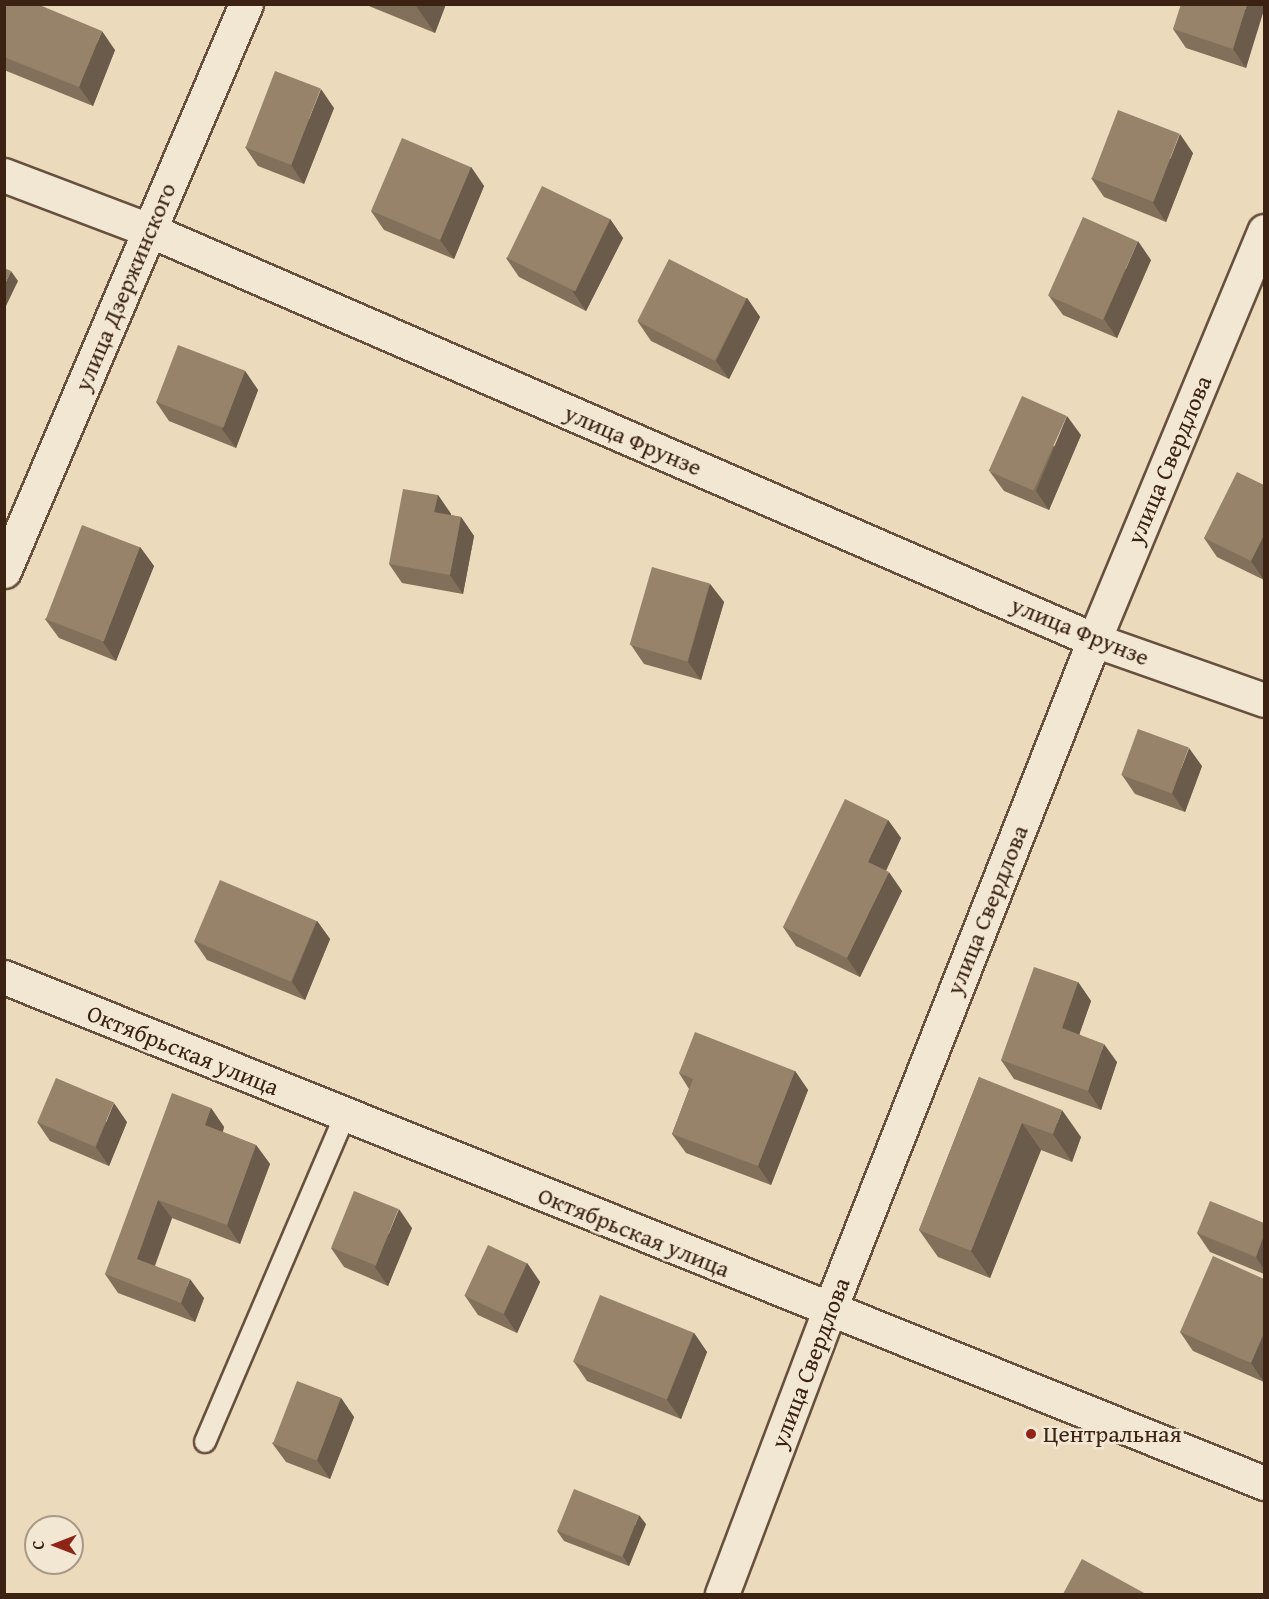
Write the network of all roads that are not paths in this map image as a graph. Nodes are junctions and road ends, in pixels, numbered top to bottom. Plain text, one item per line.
1 (246, 4) edge
2 (4, 175) edge
3 (149, 230) junction
4 (1264, 231) edge
5 (4, 571) edge
6 (1094, 640) junction
7 (1264, 700) edge
8 (4, 977) edge
9 (345, 1116) junction
10 (829, 1311) junction
11 (205, 1442) dead end
12 (1264, 1483) edge
13 (722, 1594) edge

1 - 3 street, улица Дзержинского
2 - 3 street, улица Фрунзе
3 - 5 street, улица Дзержинского
3 - 6 street, улица Фрунзе
4 - 6 street, улица Свердлова
6 - 7 street, улица Фрунзе
6 - 10 street, улица Свердлова
8 - 9 street, Октябрьская улица
9 - 10 street, Октябрьская улица
9 - 11 lane
10 - 12 street, Октябрьская улица
10 - 13 street, улица Свердлова

